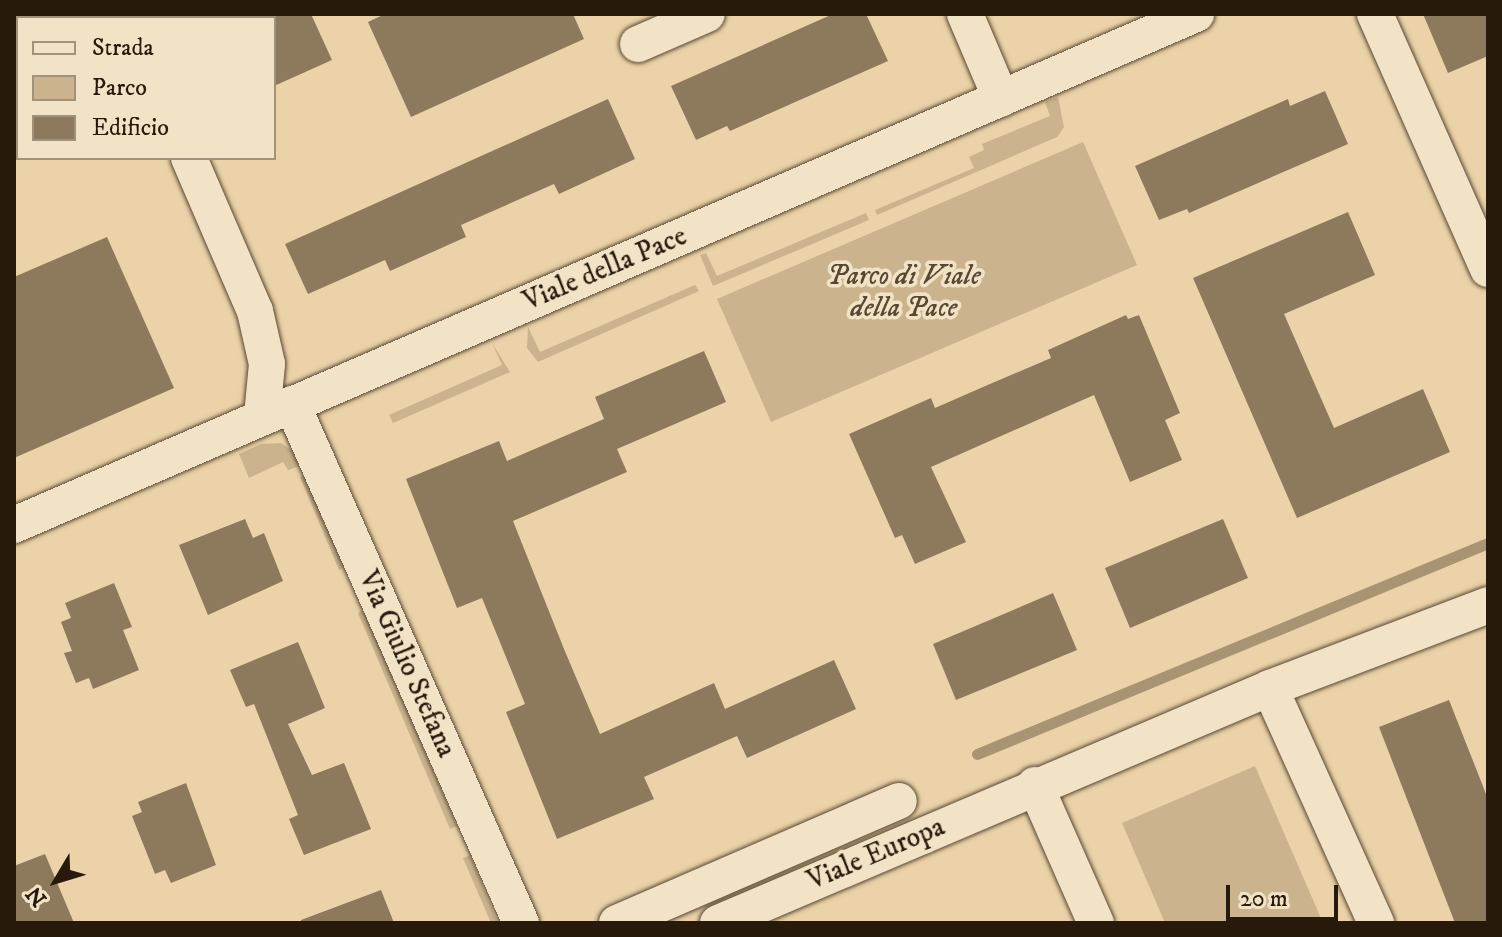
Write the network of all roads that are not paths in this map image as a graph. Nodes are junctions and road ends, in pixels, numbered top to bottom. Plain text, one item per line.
1 (707, 14) edge
2 (965, 14) edge
3 (1196, 14) edge
4 (1375, 14) edge
5 (638, 44) dead end
6 (1001, 99) junction
7 (190, 160) edge
8 (1488, 269) edge
9 (277, 410) junction
10 (14, 525) edge
11 (1488, 605) edge
12 (1270, 688) junction
13 (1035, 785) junction
14 (899, 801) dead end
15 (521, 923) edge
16 (617, 923) edge
17 (718, 923) edge
18 (1096, 923) edge
19 (1376, 923) edge

1 - 5 street
2 - 6 street
3 - 6 street, Viale della Pace
4 - 8 street
6 - 9 street, Viale della Pace
7 - 9 street, Via Giulio Stefana
9 - 10 street, Viale della Pace
9 - 15 street, Via Giulio Stefana
11 - 12 street, Viale Europa
12 - 13 street, Viale Europa
12 - 19 street
13 - 17 street, Viale Europa
13 - 18 street
14 - 16 street, Viale Europa

